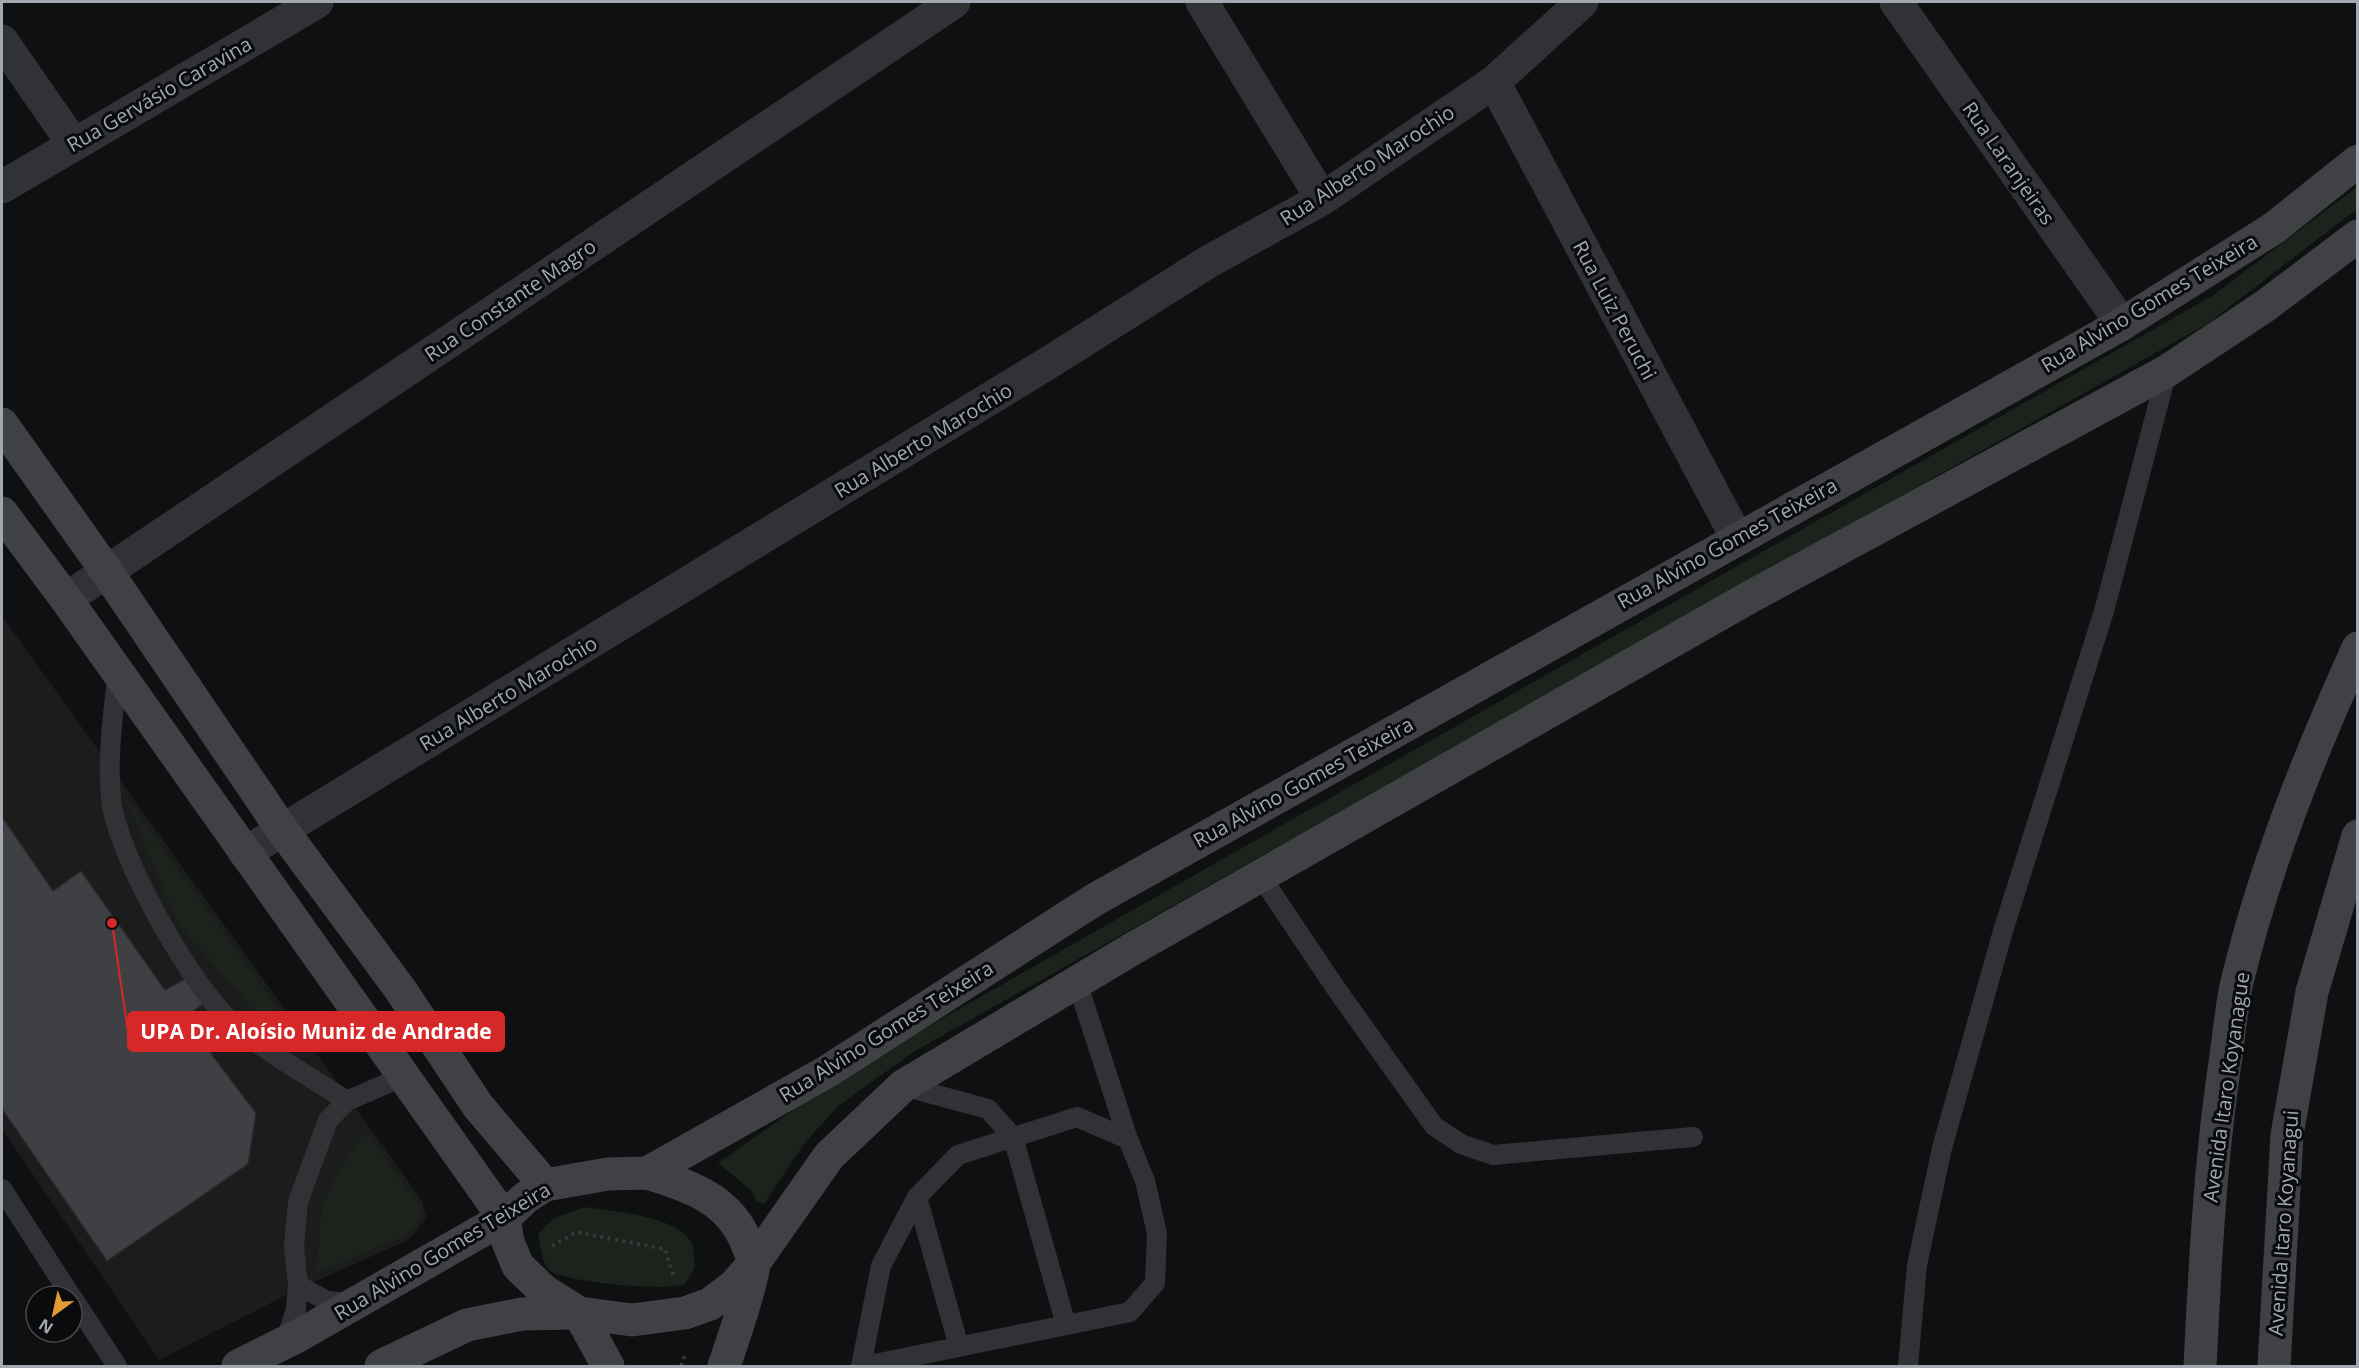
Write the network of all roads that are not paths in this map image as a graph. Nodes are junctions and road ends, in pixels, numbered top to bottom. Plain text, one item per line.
1 (317, 2) edge
2 (954, 2) edge
3 (1202, 2) edge
4 (1582, 2) edge
5 (1896, 2) edge
6 (2, 40) edge
7 (1494, 82) junction
8 (74, 145) junction
9 (2358, 161) edge
10 (2, 187) edge
11 (1322, 200) junction
12 (2358, 236) edge
13 (2122, 324) junction
14 (2167, 371) junction
15 (2, 424) edge
16 (2, 513) edge
17 (1737, 538) junction
18 (107, 572) junction
19 (66, 599) junction
20 (2358, 648) edge
21 (118, 672) junction
22 (283, 831) junction
23 (2358, 836) edge
24 (245, 853) junction
25 (1260, 876) junction
26 (1077, 982) junction
27 (404, 1076) junction
28 (903, 1086) junction
29 (347, 1101) junction
30 (1013, 1137) junction
31 (1693, 1137) dead end
32 (1128, 1139) junction
33 (647, 1173) junction
34 (545, 1185) junction
35 (2, 1189) edge
36 (917, 1197) junction
37 (504, 1218) junction
38 (754, 1263) junction
39 (64, 1284) edge
40 (298, 1285) junction
41 (355, 1304) junction
42 (579, 1313) junction
43 (84, 1315) edge
44 (1066, 1325) junction
45 (285, 1343) junction
46 (958, 1347) junction
47 (117, 1366) edge
48 (238, 1366) edge
49 (381, 1366) edge
50 (608, 1366) edge
51 (724, 1366) edge
52 (863, 1366) edge
53 (1908, 1366) edge
54 (2200, 1366) edge
55 (2274, 1366) edge

1 - 8 street, Rua Gervásio Caravina
2 - 18 street, Rua Constante Magro
3 - 11 street
4 - 7 street, Rua Alberto Marochio
5 - 13 street, Rua Laranjeiras
6 - 8 street
7 - 11 street, Rua Alberto Marochio
7 - 17 street, Rua Luiz Peruchi
8 - 10 street, Rua Gervásio Caravina
9 - 13 main road, Rua Alvino Gomes Teixeira
11 - 22 street, Rua Alberto Marochio
12 - 14 main road
13 - 17 main road, Rua Alvino Gomes Teixeira
14 - 25 main road
14 - 53 lane
15 - 18 main road
16 - 19 main road
17 - 33 main road, Rua Alvino Gomes Teixeira
18 - 19 street, Rua Constante Magro
18 - 22 main road
19 - 21 main road
20 - 54 main road, Avenida Itaro Koyanague
21 - 24 main road
21 - 29 lane
22 - 24 street, Rua Alberto Marochio
22 - 34 main road
23 - 55 main road, Avenida Itaro Koyanagui
24 - 27 main road
25 - 26 main road
25 - 31 lane
26 - 28 main road
26 - 32 lane
27 - 29 lane
27 - 37 main road
28 - 30 lane
28 - 38 main road
29 - 40 lane
30 - 32 lane
30 - 36 lane
30 - 44 lane
32 - 44 lane
33 - 34 main road, Rua Alvino Gomes Teixeira
33 - 38 main road
34 - 37 main road, Rua Alvino Gomes Teixeira
35 - 39 lane
36 - 46 lane
36 - 52 lane
37 - 41 main road, Rua Alvino Gomes Teixeira
37 - 42 main road
38 - 42 main road
38 - 51 main road
40 - 41 lane
40 - 45 lane
41 - 45 main road, Rua Alvino Gomes Teixeira
42 - 49 main road
42 - 50 main road
43 - 47 lane
44 - 46 lane
45 - 48 main road, Rua Alvino Gomes Teixeira
46 - 52 lane

